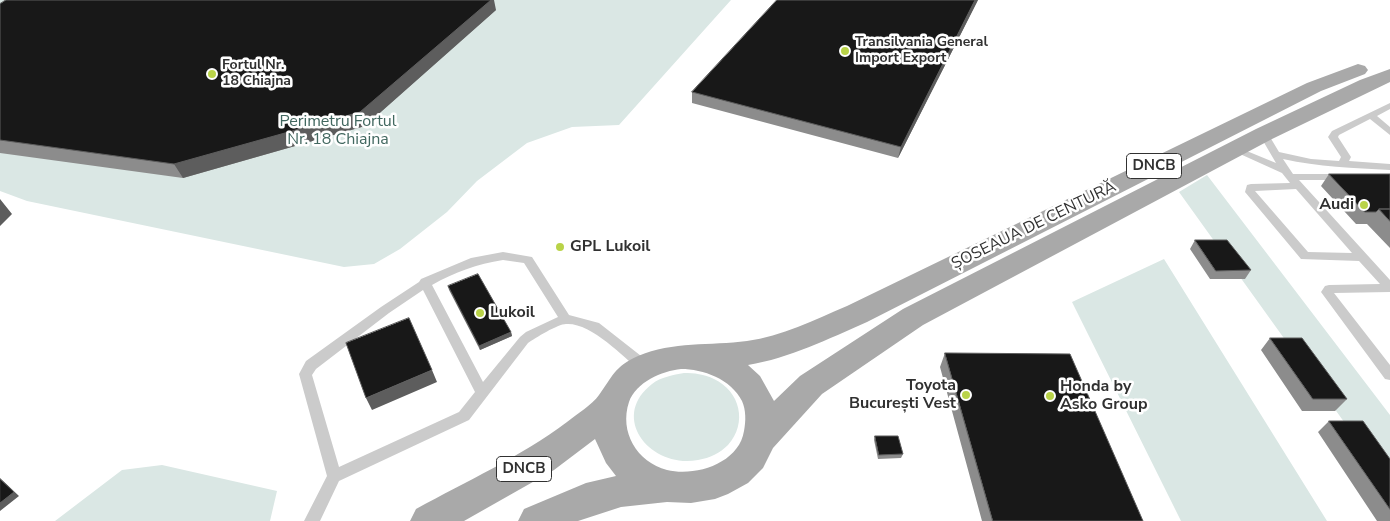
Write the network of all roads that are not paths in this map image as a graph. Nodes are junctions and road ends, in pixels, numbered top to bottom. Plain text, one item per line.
1 (1390, 59) edge
2 (1390, 76) edge
3 (1390, 106) edge
4 (1370, 115) junction
5 (1390, 132) edge
6 (1270, 144) junction
7 (1234, 149) junction
8 (1339, 165) junction
9 (1390, 167) edge
10 (1350, 177) edge
11 (1292, 178) junction
12 (1363, 257) junction
13 (425, 282) junction
14 (1390, 288) edge
15 (566, 319) junction
16 (699, 358) junction
17 (645, 367) junction
18 (1390, 374) edge
19 (482, 392) junction
20 (612, 405) junction
21 (760, 438) junction
22 (334, 476) junction
23 (667, 486) junction
24 (312, 521) edge
25 (429, 521) edge
26 (537, 521) edge

1 - 16 main road, ȘOSEAUA DE CENTURĂ / DNCB
2 - 6 main road, ȘOSEAUA DE CENTURĂ / DNCB
3 - 4 lane
4 - 5 lane
4 - 8 lane
6 - 7 main road, ȘOSEAUA DE CENTURĂ / DNCB
6 - 8 lane
6 - 11 lane
7 - 11 lane
7 - 21 main road, ȘOSEAUA DE CENTURĂ / DNCB
8 - 9 lane
10 - 11 lane
11 - 12 lane
11 - 12 lane
12 - 14 lane
13 - 15 lane
13 - 19 lane
13 - 22 lane
14 - 18 lane
15 - 17 lane
15 - 19 lane
16 - 17 main road, ȘOSEAUA DE CENTURĂ / DNCB
16 - 21 main road, ȘOSEAUA DE CENTURĂ / DNCB
17 - 20 main road, ȘOSEAUA DE CENTURĂ / DNCB
19 - 22 lane
20 - 23 main road, ȘOSEAUA DE CENTURĂ / DNCB
20 - 25 main road, ȘOSEAUA DE CENTURĂ / DNCB
21 - 23 main road, ȘOSEAUA DE CENTURĂ / DNCB
22 - 24 lane
23 - 26 main road, ȘOSEAUA DE CENTURĂ / DNCB

